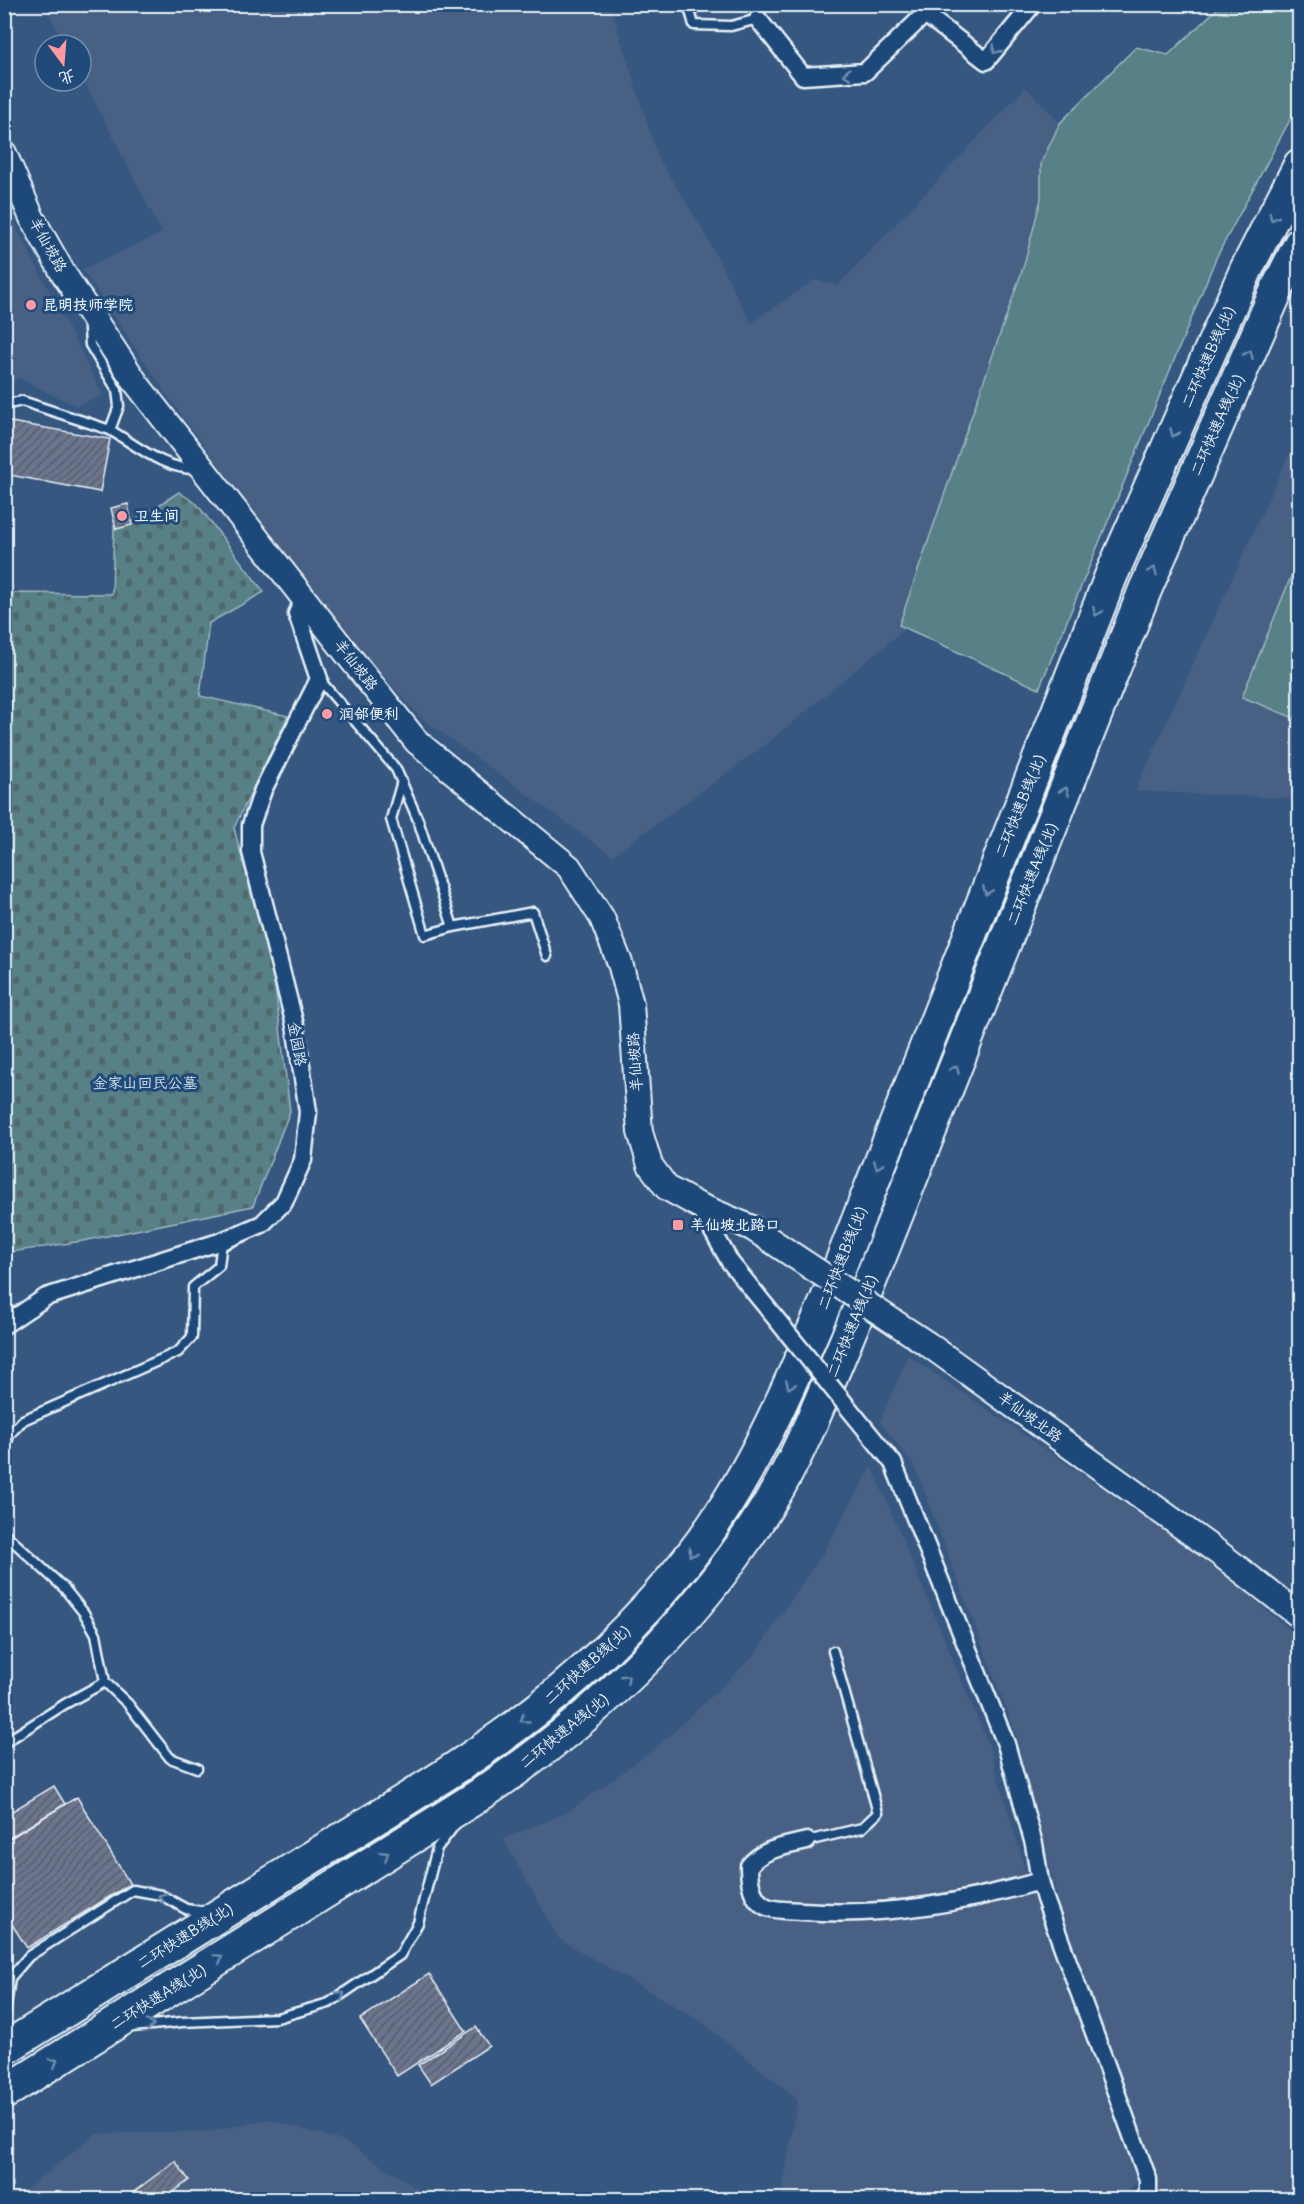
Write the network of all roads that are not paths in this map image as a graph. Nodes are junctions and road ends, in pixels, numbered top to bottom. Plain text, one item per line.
1 (688, 4) edge
2 (1033, 4) edge
3 (758, 19) joint
4 (4, 153) edge
5 (1299, 165) edge
6 (1299, 244) edge
7 (96, 323) junction
8 (4, 405) edge
9 (110, 430) junction
10 (202, 468) junction
11 (304, 598) junction
12 (319, 679) junction
13 (402, 781) junction
14 (453, 927) junction
15 (547, 956) dead end
16 (698, 1205) junction
17 (752, 1228) joint
18 (222, 1241) junction
19 (4, 1325) edge
20 (4, 1454) edge
21 (4, 1533) edge
22 (1299, 1616) edge
23 (833, 1651) dead end
24 (105, 1682) junction
25 (4, 1743) edge
26 (197, 1768) dead end
27 (475, 1798) junction
28 (807, 1841) joint
29 (1040, 1881) junction
30 (237, 1904) junction
31 (4, 2021) edge
32 (93, 2037) junction
33 (4, 2049) edge
34 (4, 2092) edge
35 (1144, 2199) edge

1 - 3 lane
2 -> 3 street
4 - 7 street, 羊仙坡路
5 -> 30 highway, 二环快速B线(北)
27 -> 6 highway, 二环快速A线(北)
7 - 9 lane
7 - 10 street, 羊仙坡路
8 - 9 lane
9 - 10 lane
10 - 11 street, 羊仙坡路
11 - 12 street
11 - 16 street, 羊仙坡路
12 - 13 lane
12 - 18 street, 金园路
13 - 14 lane
13 - 14 lane
14 - 15 lane
16 - 17 street, 羊仙坡路
16 - 29 street, bridge
17 - 22 street, 羊仙坡北路, bridge
18 - 19 street, 金园路
18 - 20 lane
21 - 24 lane
23 - 28 lane
24 - 25 lane
24 - 26 lane
32 -> 27 highway, 二环快速A线(北)
32 -> 27 lane
28 - 29 street
29 - 35 street
30 -> 31 lane
30 - 33 highway, 二环快速B线(北)
34 -> 32 highway, 二环快速A线(北)

